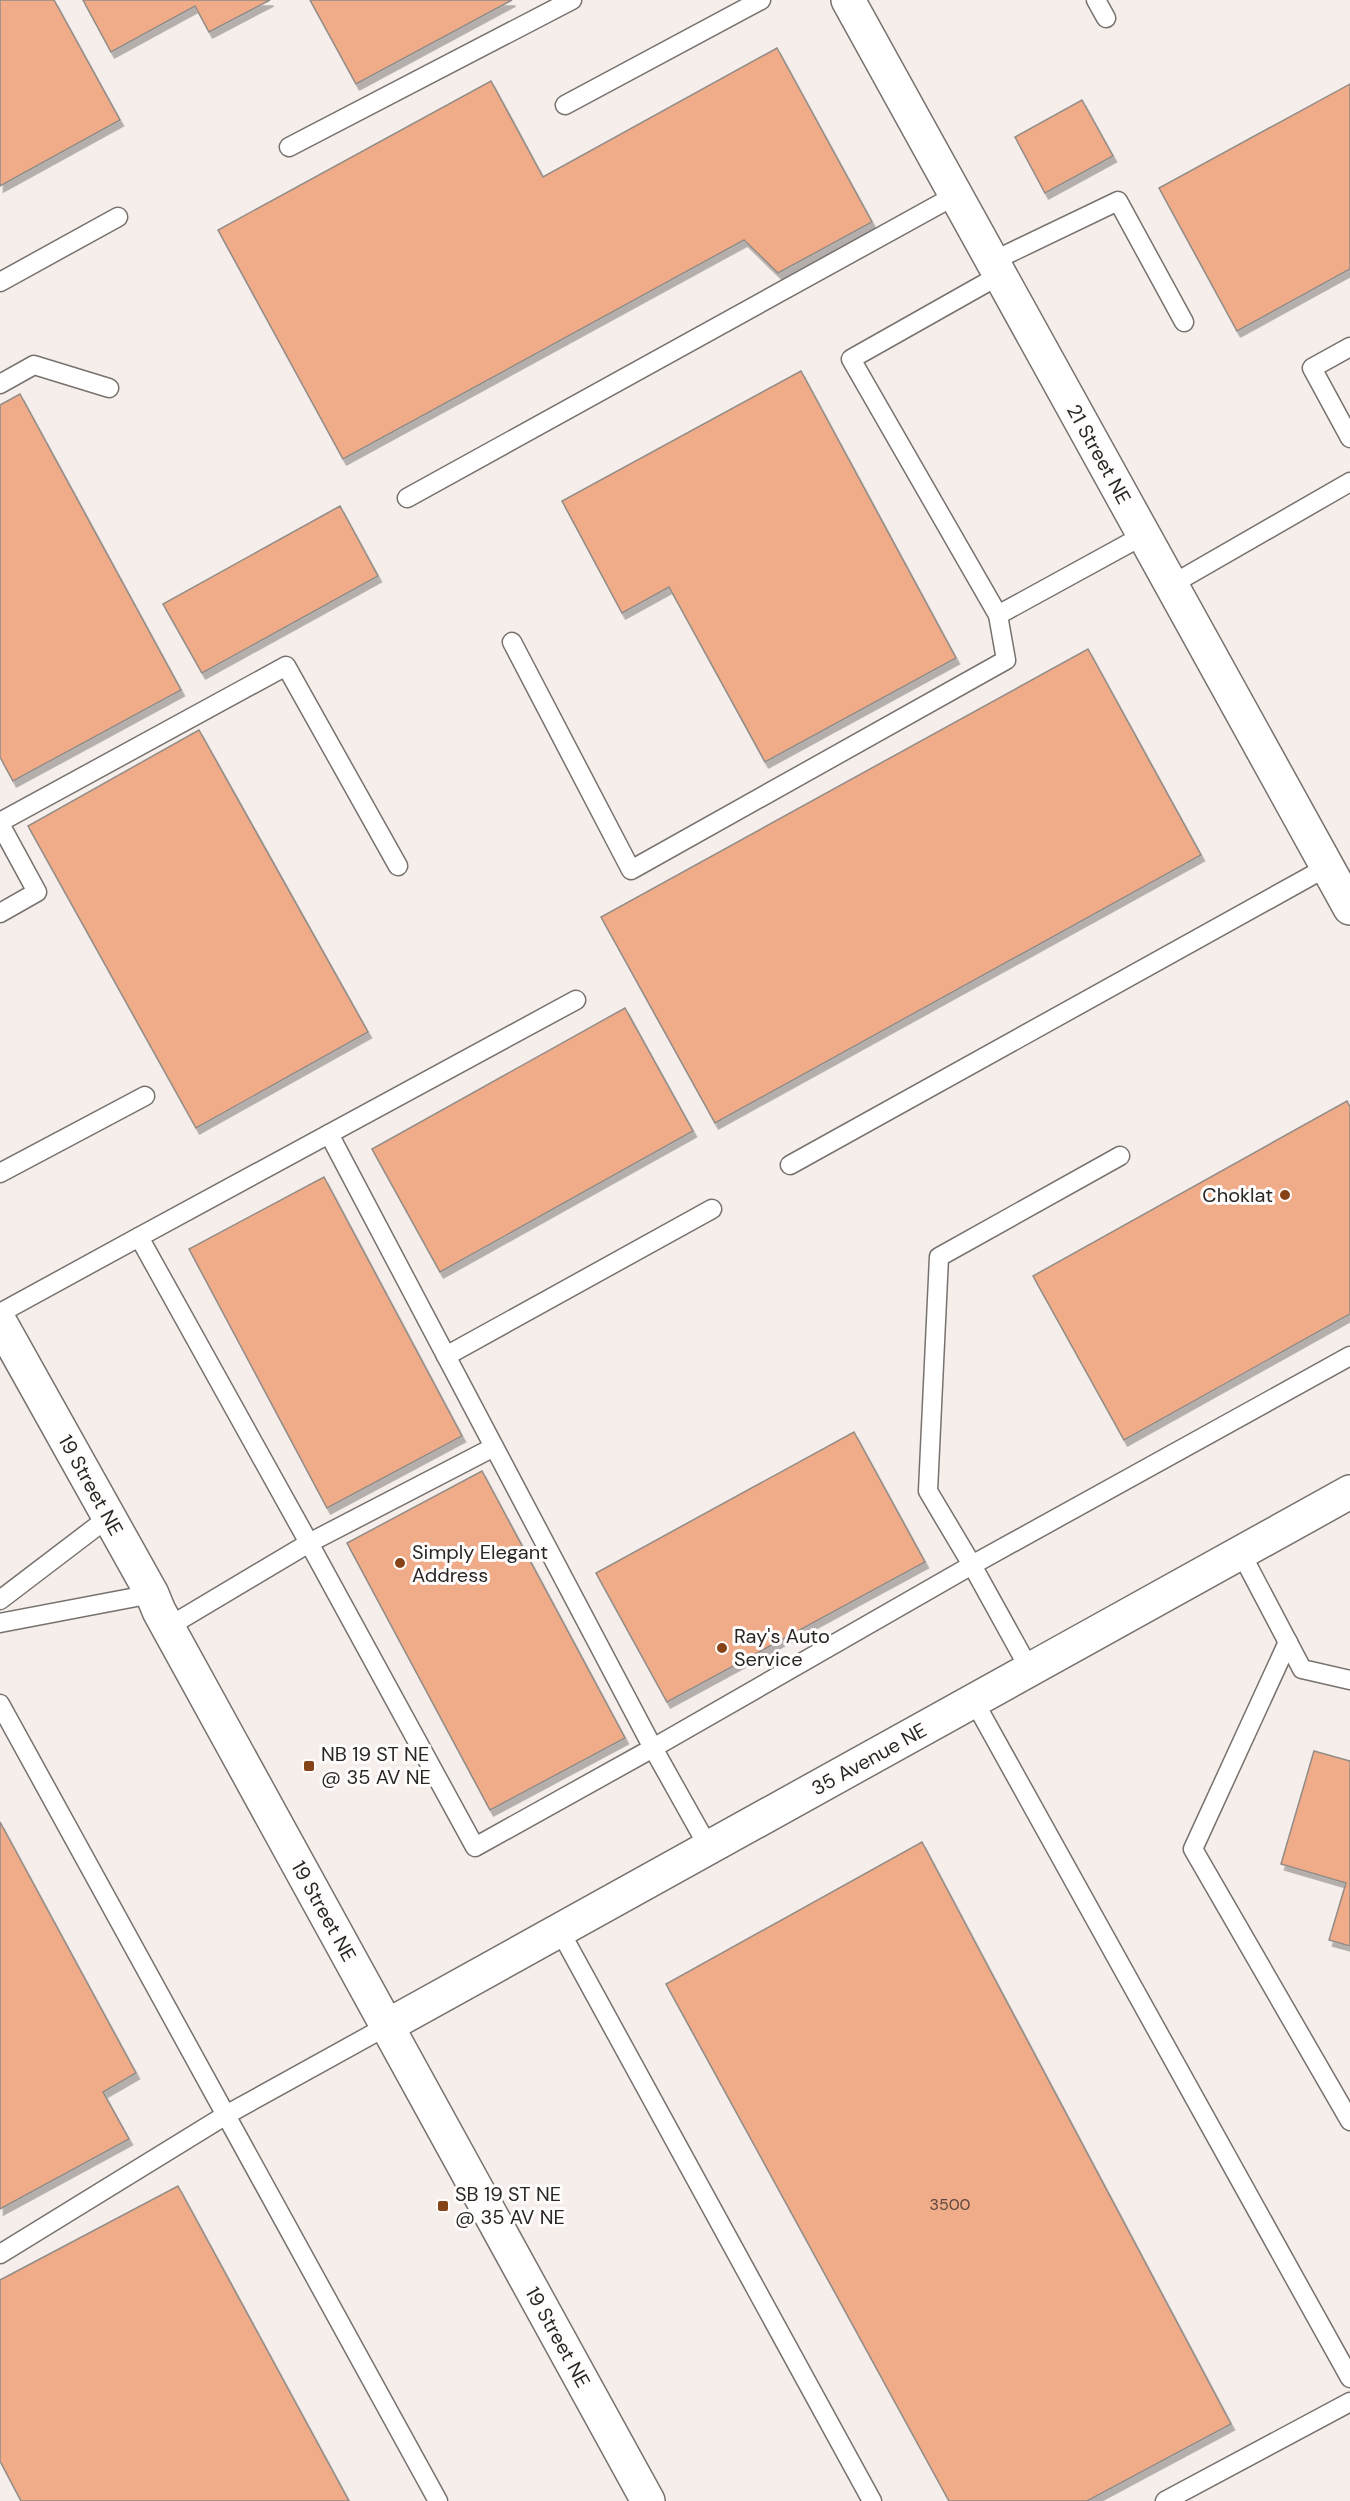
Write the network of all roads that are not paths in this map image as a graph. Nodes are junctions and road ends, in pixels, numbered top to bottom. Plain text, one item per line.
1 (572, 0) edge
2 (761, 0) edge
3 (848, 0) edge
4 (1096, 0) edge
5 (1106, 18) dead end
6 (565, 105) dead end
7 (289, 147) dead end
8 (956, 195) junction
9 (118, 217) dead end
10 (996, 268) junction
11 (0, 282) edge
12 (1184, 322) dead end
13 (1350, 347) edge
14 (0, 384) edge
15 (109, 388) dead end
16 (1350, 438) edge
17 (1350, 482) edge
18 (407, 498) dead end
19 (1144, 535) junction
20 (1171, 585) junction
21 (998, 615) junction
22 (512, 642) dead end
23 (0, 823) edge
24 (398, 866) dead end
25 (1327, 867) junction
26 (1350, 908) edge
27 (0, 913) edge
28 (576, 999) dead end
29 (145, 1096) dead end
30 (329, 1134) junction
31 (1120, 1156) dead end
32 (789, 1165) dead end
33 (0, 1173) edge
34 (712, 1209) dead end
35 (139, 1237) junction
36 (0, 1313) edge
37 (0, 1322) edge
38 (446, 1356) junction
39 (1350, 1356) edge
40 (494, 1447) junction
41 (1350, 1492) edge
42 (109, 1517) junction
43 (309, 1543) junction
44 (1241, 1553) junction
45 (972, 1564) junction
46 (152, 1594) junction
47 (0, 1600) edge
48 (0, 1623) edge
49 (168, 1627) junction
50 (1288, 1642) junction
51 (1030, 1670) junction
52 (1350, 1680) edge
53 (974, 1701) junction
54 (0, 1704) edge
55 (652, 1748) junction
56 (709, 1848) junction
57 (560, 1930) junction
58 (387, 2026) junction
59 (226, 2115) junction
60 (1350, 2121) edge
61 (0, 2254) edge
62 (1350, 2378) edge
63 (1350, 2402) edge
64 (438, 2501) edge
65 (648, 2501) edge
66 (872, 2501) edge
67 (1164, 2501) edge

1 - 7 lane
2 - 6 lane
3 - 8 street, 21 Street NE
4 - 5 lane
8 - 10 street, 21 Street NE
8 - 18 lane
9 - 11 lane
10 - 12 lane
10 - 19 street, 21 Street NE
10 - 21 lane
13 - 16 lane
14 - 15 lane
17 - 20 lane
19 - 20 street, 21 Street NE
19 - 21 lane
20 - 25 street, 21 Street NE
21 - 22 lane
23 - 24 lane
23 - 27 lane
25 - 26 street, 21 Street NE
25 - 32 lane
28 - 30 lane
29 - 33 lane
30 - 35 lane
30 - 38 lane
31 - 45 lane
34 - 38 lane
35 - 36 lane
35 - 43 lane
37 - 42 street, 19 Street NE
38 - 40 lane
39 - 45 lane
40 - 43 lane
40 - 55 lane
41 - 44 street, 35 Avenue NE
42 - 46 street, 19 Street NE
42 - 47 lane
43 - 49 lane
43 - 55 lane
44 - 50 lane
44 - 51 street, 35 Avenue NE
45 - 51 lane
45 - 55 lane
46 - 48 lane
46 - 49 street, 19 Street NE
49 - 58 street, 19 Street NE
50 - 52 lane
50 - 60 lane
51 - 53 street, 35 Avenue NE
53 - 56 street, 35 Avenue NE
53 - 62 lane
54 - 59 lane
55 - 56 lane
56 - 57 street, 35 Avenue NE
57 - 58 street, 35 Avenue NE
57 - 66 lane
58 - 59 lane
58 - 65 street, 19 Street NE
59 - 61 lane
59 - 64 lane
63 - 67 lane

